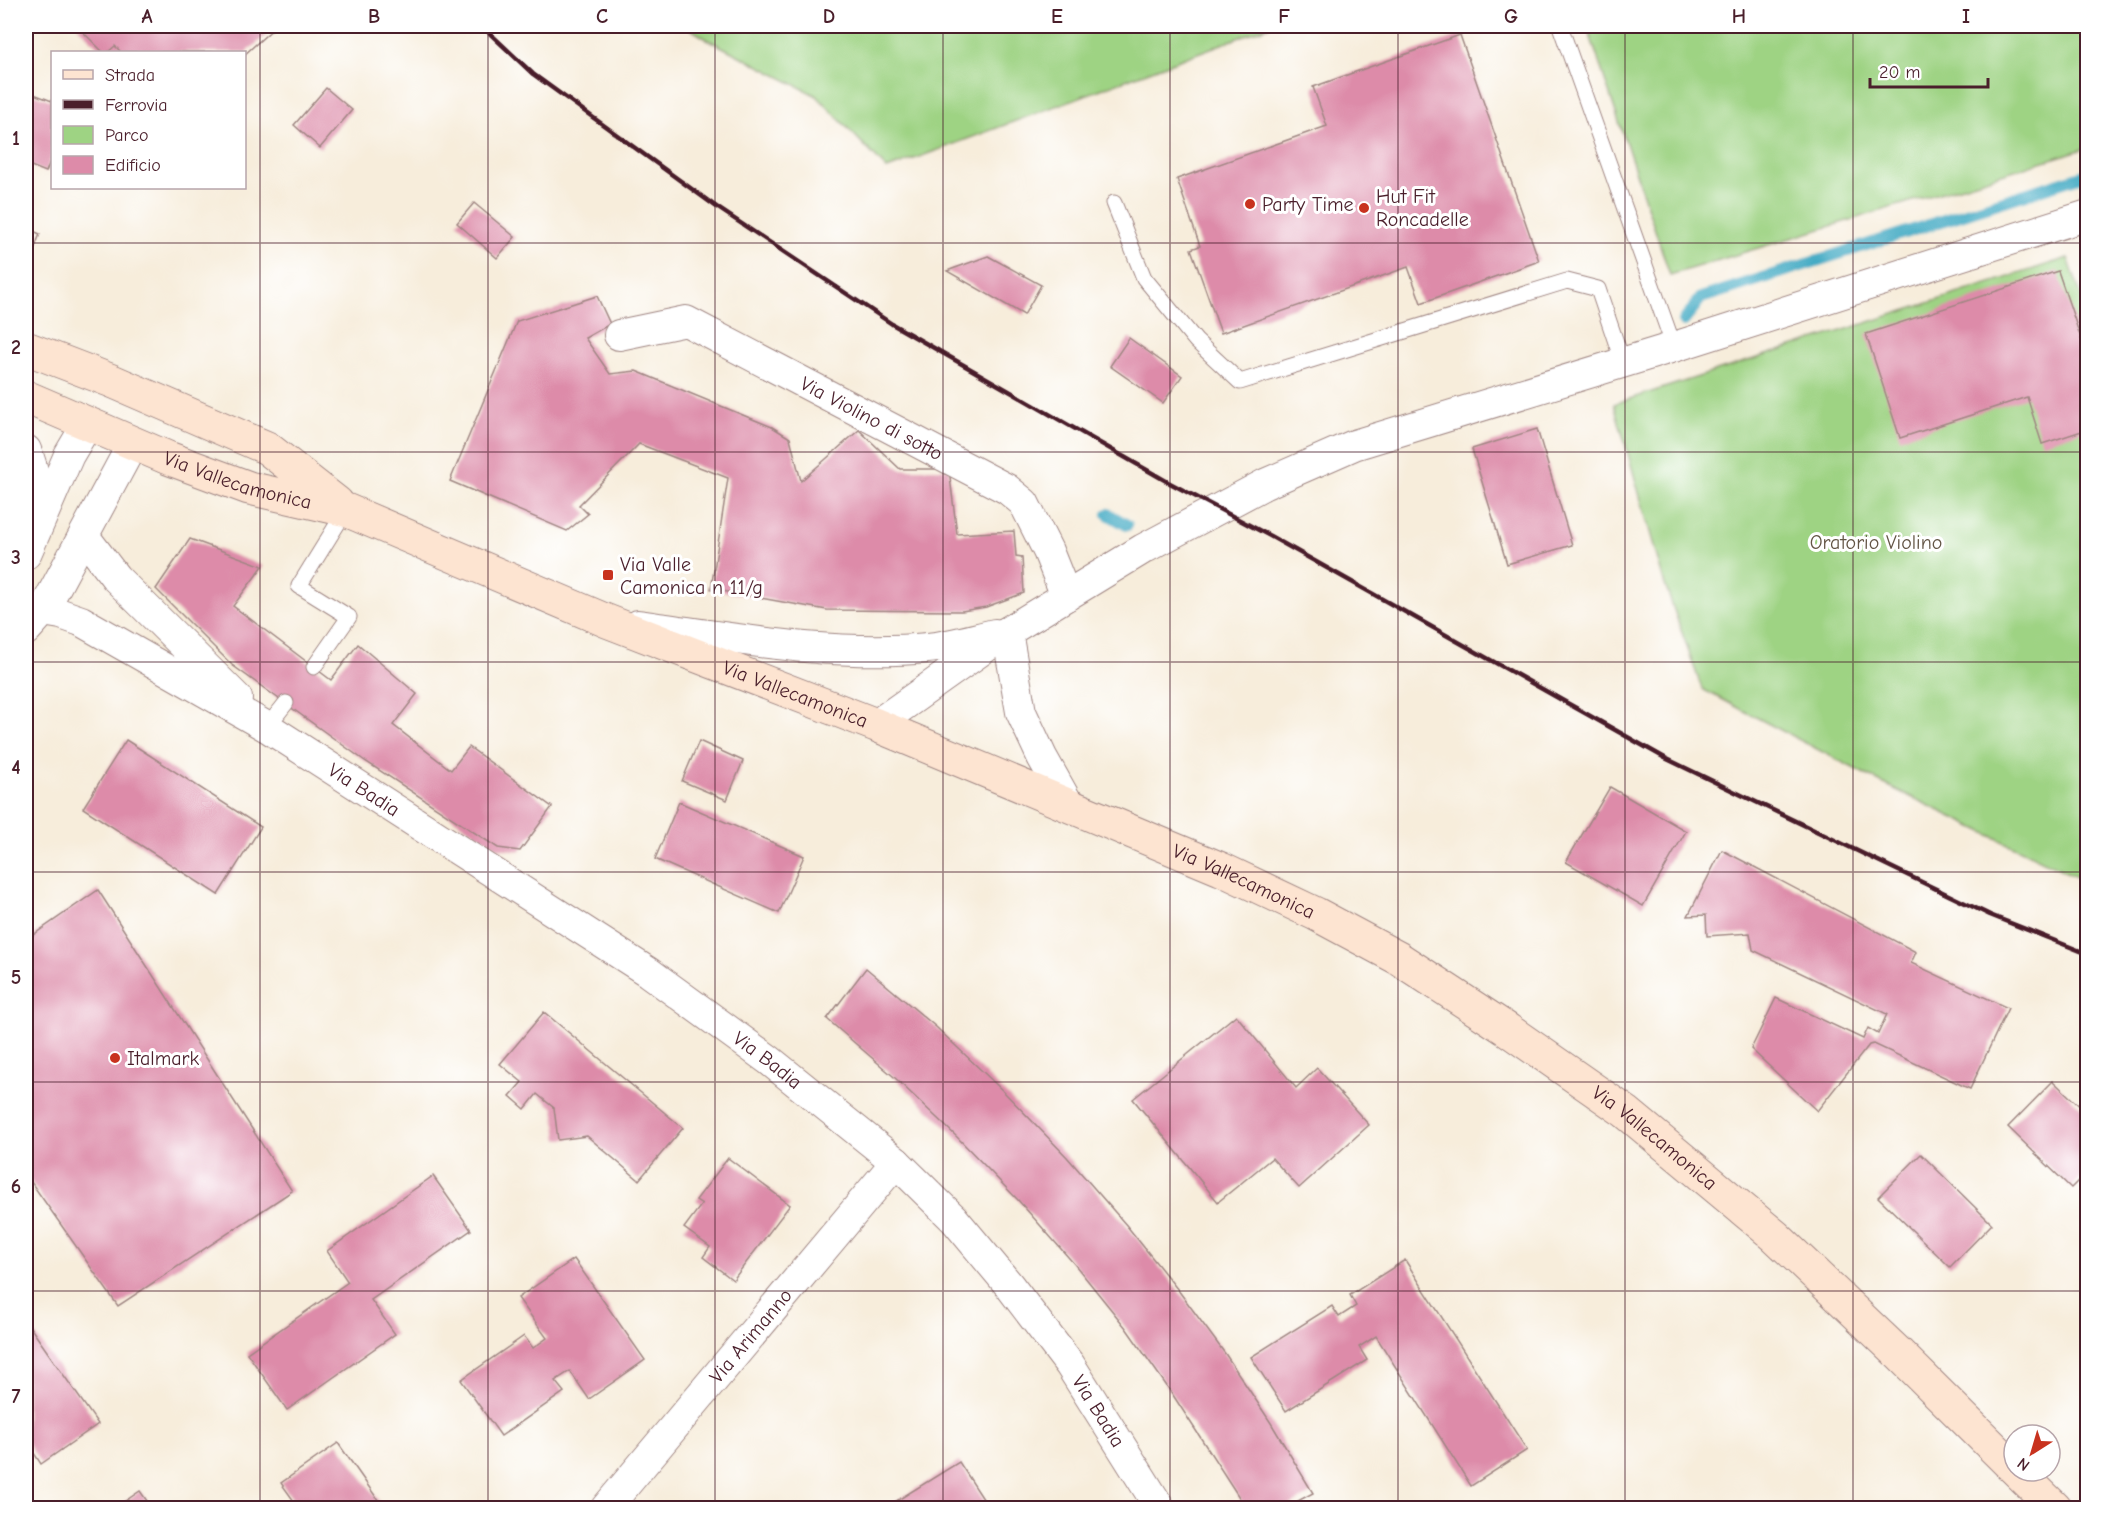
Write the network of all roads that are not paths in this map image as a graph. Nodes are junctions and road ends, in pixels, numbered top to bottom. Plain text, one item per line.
1 (1560, 26) edge
2 (1114, 203) dead end
3 (2088, 214) edge
4 (619, 335) dead end
5 (1674, 347) junction
6 (26, 348) edge
7 (1623, 363) junction
8 (112, 381) junction
9 (26, 397) edge
10 (156, 400) junction
11 (88, 423) junction
12 (133, 443) junction
13 (26, 450) edge
14 (346, 510) junction
15 (39, 524) junction
16 (84, 536) junction
17 (26, 554) edge
18 (1066, 596) junction
19 (34, 620) edge
20 (607, 621) junction
21 (1006, 632) junction
22 (314, 667) dead end
23 (286, 703) dead end
24 (876, 725) junction
25 (267, 727) junction
26 (1070, 807) junction
27 (896, 1162) junction
28 (2002, 1456) edge
29 (2029, 1483) edge
30 (2055, 1508) edge
31 (606, 1509) edge
32 (1160, 1509) edge

1 - 5 lane
2 - 7 lane
3 - 5 street
4 - 18 street, Via Violino di sotto
5 - 7 street
6 - 8 main road, Via Vallecamonica
7 - 18 street
8 - 10 main road, Via Vallecamonica
8 - 11 main road
9 - 11 main road, Via Vallecamonica
10 - 12 main road
10 - 14 main road, Via Vallecamonica
11 - 12 main road, Via Vallecamonica
11 - 15 street
12 - 14 main road, Via Vallecamonica
12 - 16 street
13 - 15 street
14 - 20 main road, Via Vallecamonica
14 - 22 lane
15 - 17 street
16 - 19 street
16 - 25 street, Via Badia
18 - 21 street
19 - 25 street, Via Badia
20 - 21 street
20 - 24 main road, Via Vallecamonica
21 - 24 street
21 - 26 street
23 - 25 lane
24 - 26 main road, Via Vallecamonica
25 - 27 street, Via Badia
26 - 28 main road, Via Vallecamonica
27 - 31 street, Via Arimanno
27 - 32 street, Via Badia
29 - 30 main road

